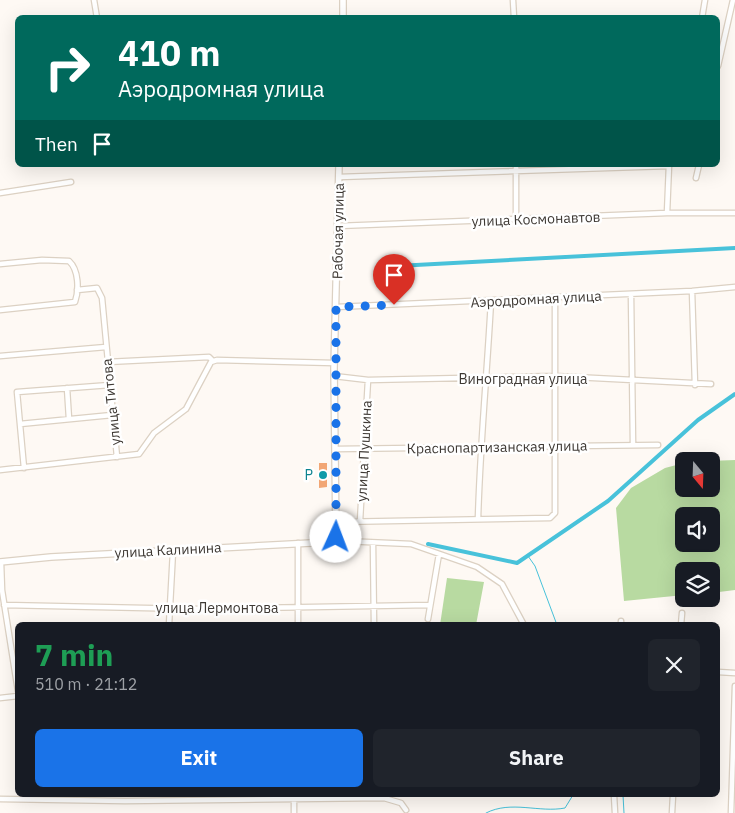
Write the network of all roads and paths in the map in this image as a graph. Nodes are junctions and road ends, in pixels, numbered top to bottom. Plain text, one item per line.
1 (94, 0) edge
2 (343, 0) edge
3 (514, 0) edge
4 (705, 0) edge
5 (733, 0) edge
6 (96, 15) edge
7 (343, 15) edge
8 (514, 15) edge
9 (702, 15) edge
10 (720, 57) edge
11 (339, 167) edge
12 (516, 167) edge
13 (625, 167) edge
14 (669, 167) edge
15 (698, 167) edge
16 (516, 172) junction
17 (339, 177) junction
18 (696, 178) dead end
19 (71, 182) dead end
20 (0, 193) edge
21 (667, 213) junction
22 (735, 213) edge
23 (516, 220) junction
24 (338, 226) junction
25 (0, 264) edge
26 (735, 287) edge
27 (77, 290) junction
28 (692, 292) junction
29 (631, 294) junction
30 (555, 298) junction
31 (491, 301) junction
32 (336, 307) junction
33 (0, 310) edge
34 (106, 347) junction
35 (0, 356) edge
36 (215, 361) junction
37 (107, 362) junction
38 (334, 363) junction
39 (334, 376) junction
40 (555, 376) junction
41 (487, 379) junction
42 (368, 380) junction
43 (631, 381) junction
44 (711, 384) dead end
45 (110, 385) junction
46 (695, 385) junction
47 (67, 388) junction
48 (112, 415) junction
49 (69, 418) junction
50 (20, 424) junction
51 (633, 445) junction
52 (658, 445) dead end
53 (556, 446) junction
54 (480, 447) junction
55 (365, 448) junction
56 (336, 449) junction
57 (117, 457) junction
58 (24, 468) junction
59 (0, 470) edge
60 (478, 519) junction
61 (360, 521) junction
62 (337, 522) junction
63 (336, 537) junction
64 (298, 543) junction
65 (373, 543) junction
66 (174, 550) junction
67 (439, 554) junction
68 (1, 562) edge
69 (430, 605) junction
70 (4, 606) junction
71 (374, 606) junction
72 (298, 608) junction
73 (171, 609) junction
74 (682, 613) dead end
75 (428, 619) dead end
76 (169, 622) edge
77 (298, 622) edge
78 (374, 622) edge
79 (522, 622) edge
80 (681, 622) edge
81 (720, 672) edge
82 (15, 673) edge
83 (735, 673) edge
84 (735, 686) edge
85 (15, 696) edge
86 (0, 698) edge
87 (33, 797) edge
88 (159, 797) edge
89 (614, 797) edge
90 (673, 797) edge
91 (0, 798) edge
92 (294, 798) edge
93 (159, 801) junction
94 (406, 810) dead end
95 (294, 813) edge
96 (615, 813) edge
97 (672, 813) edge
98 (731, 813) edge

1 - 6 street
2 - 7 street
3 - 8 street
4 - 9 street
5 - 10 street
11 - 17 street, Рабочая улица
12 - 16 street
13 - 16 street
14 - 21 street
15 - 18 street
16 - 17 street
16 - 23 street
17 - 24 street, Рабочая улица
19 - 20 street
21 - 22 street, улица Космонавтов
21 - 23 street, улица Космонавтов
23 - 24 street, улица Космонавтов
24 - 32 street, Рабочая улица
25 - 27 street
26 - 28 street, Аэродромная улица
27 - 33 street
27 - 34 street, улица Титова
28 - 29 street, Аэродромная улица
28 - 46 street
29 - 30 street, Аэродромная улица
29 - 43 street
30 - 31 street, Аэродромная улица
30 - 40 street
31 - 32 street, Аэродромная улица
31 - 41 street
32 - 38 street, Рабочая улица
34 - 35 street, улица Титова
34 - 37 street, улица Титова
36 - 37 street
36 - 38 street
36 - 57 street
37 - 45 street, улица Титова
38 - 39 street, Рабочая улица
39 - 42 street, Виноградная улица
39 - 56 street, Рабочая улица
40 - 41 street, Виноградная улица
40 - 43 street, Виноградная улица
40 - 53 street
41 - 42 street, Виноградная улица
41 - 54 street
42 - 55 street, улица Пушкина
43 - 46 street, Виноградная улица
43 - 51 street
44 - 46 street, Виноградная улица
45 - 47 street
45 - 48 street, улица Титова
47 - 49 street
47 - 50 street
48 - 49 street
48 - 57 street, улица Титова
49 - 50 street
50 - 58 street
51 - 52 street, Краснопартизанская улица
51 - 53 street, Краснопартизанская улица
53 - 54 street, Краснопартизанская улица
53 - 60 street
54 - 55 street, Краснопартизанская улица
54 - 60 street
55 - 56 street, Краснопартизанская улица
55 - 61 street, улица Пушкина
56 - 62 street, Рабочая улица
57 - 58 street
58 - 59 street
60 - 61 street
61 - 62 street
62 - 63 street, Рабочая улица
63 - 64 street, улица Калинина
63 - 65 street
64 - 66 street, улица Калинина
64 - 72 street
65 - 67 street
65 - 71 street
66 - 68 street, улица Калинина
66 - 73 street
67 - 69 street
67 - 79 street
68 - 70 street
69 - 71 street, улица Лермонтова
69 - 75 street
70 - 73 street, улица Лермонтова
70 - 82 street
71 - 72 street, улица Лермонтова
71 - 78 street
72 - 73 street, улица Лермонтова
72 - 77 street
73 - 76 street
74 - 80 street
81 - 83 street
84 - 98 street
85 - 86 street
87 - 91 street
87 - 93 street
88 - 93 street
89 - 96 street
90 - 97 street
92 - 93 street
92 - 94 street
92 - 95 street

